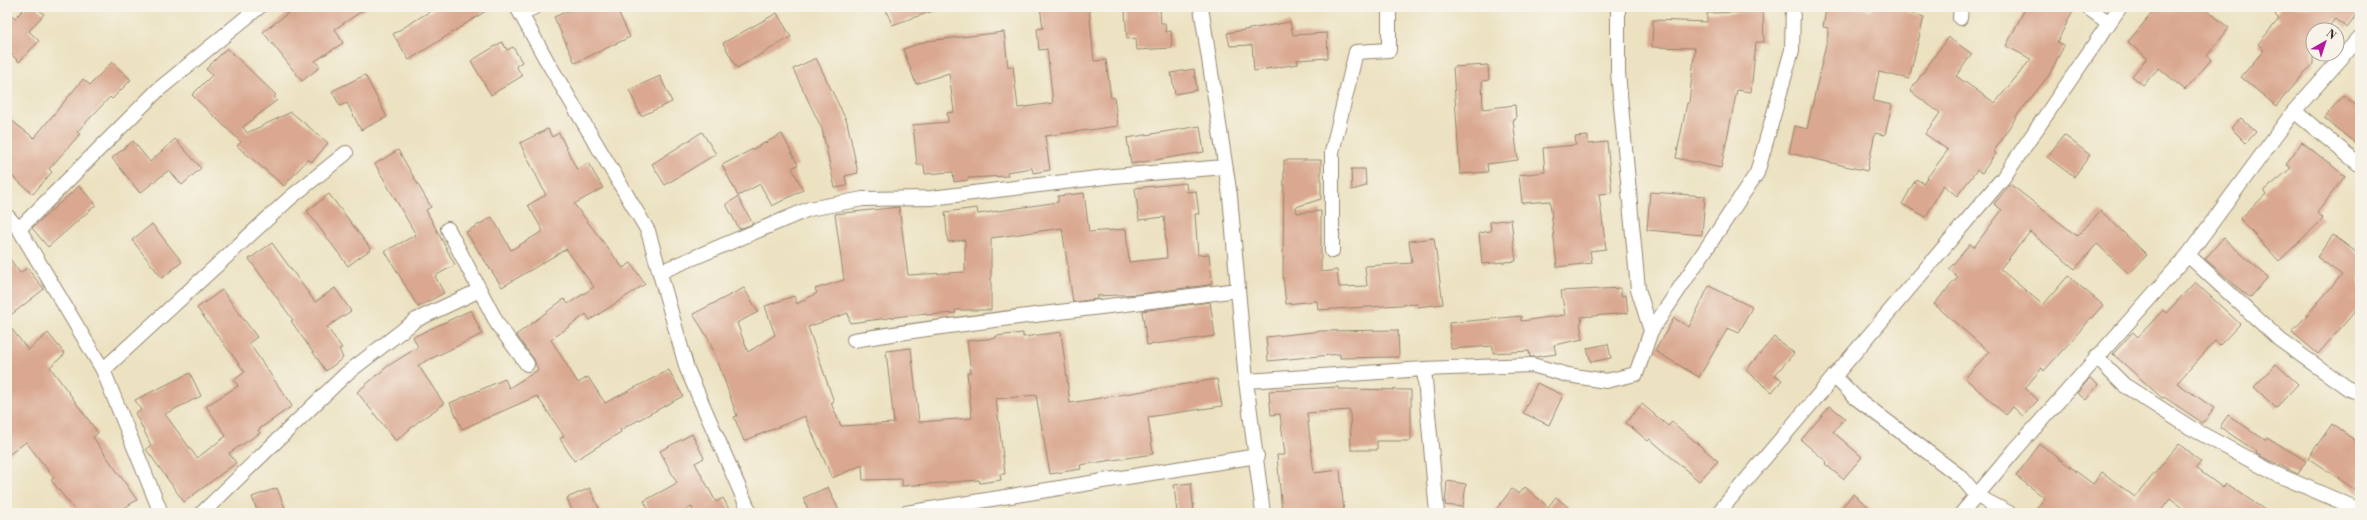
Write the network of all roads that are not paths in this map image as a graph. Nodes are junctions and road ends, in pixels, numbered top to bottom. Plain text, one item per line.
1 (259, 7) edge
2 (535, 7) edge
3 (1201, 7) edge
4 (1389, 7) edge
5 (1618, 7) edge
6 (1793, 7) edge
7 (2087, 7) edge
8 (2120, 7) edge
9 (519, 10) edge
10 (2109, 23) junction
11 (2360, 37) edge
12 (2294, 111) junction
13 (346, 153) dead end
14 (2360, 165) edge
15 (1226, 167) junction
16 (7, 216) edge
17 (19, 229) junction
18 (448, 229) dead end
19 (1332, 251) dead end
20 (2188, 255) junction
21 (660, 272) junction
22 (480, 290) junction
23 (1238, 290) junction
24 (1651, 331) junction
25 (854, 340) dead end
26 (2096, 358) junction
27 (527, 364) dead end
28 (1424, 369) junction
29 (103, 370) junction
30 (1834, 376) junction
31 (1246, 381) junction
32 (2360, 393) edge
33 (1257, 456) junction
34 (1977, 496) junction
35 (2360, 510) edge
36 (161, 513) edge
37 (202, 513) edge
38 (750, 513) edge
39 (906, 513) edge
40 (1263, 513) edge
41 (1437, 513) edge
42 (1718, 513) edge
43 (1962, 513) edge
44 (2008, 513) edge

1 - 17 street
2 - 9 street
3 - 15 street
4 - 19 street
5 - 24 street
6 - 24 street
7 - 10 street
8 - 10 street
9 - 21 street
10 - 30 street
11 - 12 street
12 - 14 street
12 - 20 street
13 - 29 street
15 - 21 street
15 - 23 street
16 - 17 street
17 - 29 street
18 - 22 street
20 - 26 street
20 - 32 street
21 - 38 street
22 - 27 street
22 - 37 street
23 - 25 street
23 - 31 street
24 - 28 street
26 - 34 street
26 - 35 street
28 - 31 street
28 - 41 street
29 - 36 street
30 - 34 street
30 - 42 street
31 - 33 street
33 - 39 street
33 - 40 street
34 - 43 street
34 - 44 street

